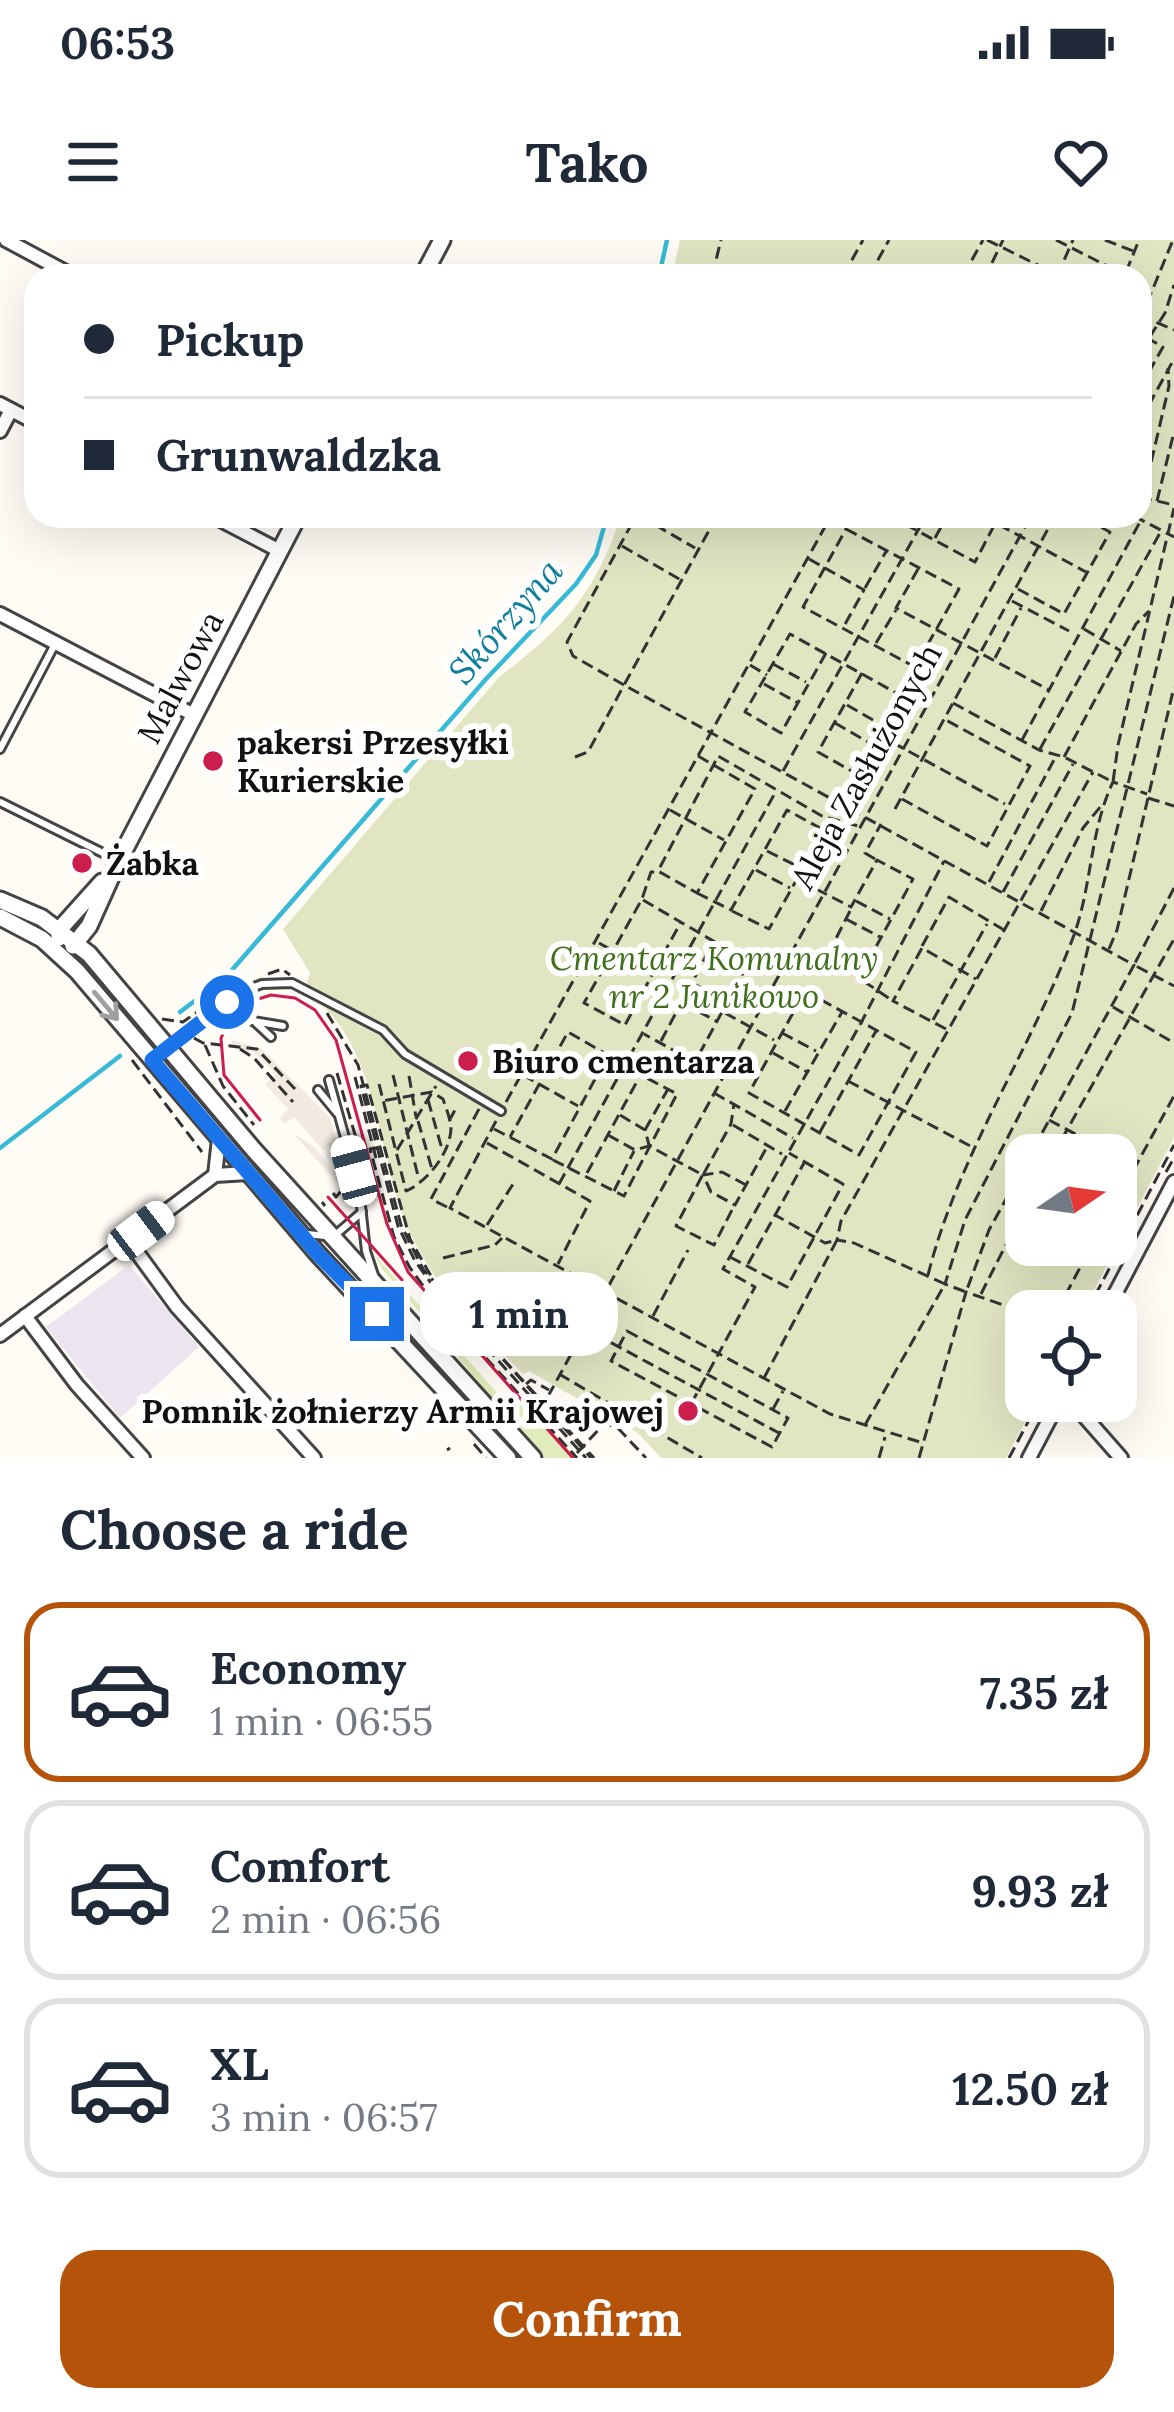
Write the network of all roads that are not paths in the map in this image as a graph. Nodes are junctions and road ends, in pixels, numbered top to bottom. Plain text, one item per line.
1 (6, 240) edge
2 (51, 264) edge
3 (5, 407) edge
4 (0, 431) edge
5 (236, 528) edge
6 (292, 528) edge
7 (280, 551) junction
8 (0, 614) edge
9 (55, 643) junction
10 (194, 716) junction
11 (0, 749) edge
12 (0, 802) edge
13 (117, 863) junction
14 (0, 900) edge
15 (0, 917) edge
16 (59, 930) junction
17 (78, 944) junction
18 (59, 952) junction
19 (212, 1014) junction
20 (253, 1021) junction
21 (284, 1026) dead end
22 (271, 1036) dead end
23 (167, 1048) junction
24 (152, 1060) junction
25 (329, 1080) dead end
26 (318, 1090) dead end
27 (501, 1111) road end
28 (339, 1116) junction
29 (219, 1139) junction
30 (213, 1169) junction
31 (248, 1173) junction
32 (1174, 1182) edge
33 (362, 1212) junction
34 (299, 1229) junction
35 (333, 1237) junction
36 (128, 1240) junction
37 (1117, 1290) edge
38 (381, 1291) junction
39 (25, 1316) junction
40 (0, 1335) edge
41 (1048, 1422) edge
42 (1089, 1422) edge
43 (143, 1458) edge
44 (314, 1458) edge
45 (508, 1458) edge
46 (533, 1458) edge
47 (1029, 1458) edge
48 (1121, 1458) edge

1 - 2 street
3 - 4 street
5 - 7 street
6 - 7 street, Malwowa
7 - 10 street, Malwowa
8 - 9 street
9 - 10 street
9 - 11 lane
10 - 13 street, Malwowa
12 - 13 lane
13 - 16 street, Malwowa
13 - 17 street, Malwowa
14 - 16 street
15 - 18 street
16 - 17 street
16 - 18 street
17 - 18 street
17 - 23 street
18 -> 24 street
19 - 20 lane
19 - 23 lane
19 - 27 lane
20 - 21 lane
20 - 22 lane
23 - 24 lane
23 - 35 street
24 - 29 street
25 - 28 lane
26 - 28 lane
28 - 33 lane
29 - 30 street
29 - 31 street
30 - 31 street
30 - 36 street
31 - 34 street
32 - 37 street
33 - 35 lane
33 - 38 lane
34 - 35 lane
34 - 45 street
35 - 38 street
36 - 39 street
36 - 44 street
38 - 46 street
39 - 40 street
39 - 43 street
41 - 47 street
42 - 48 street

